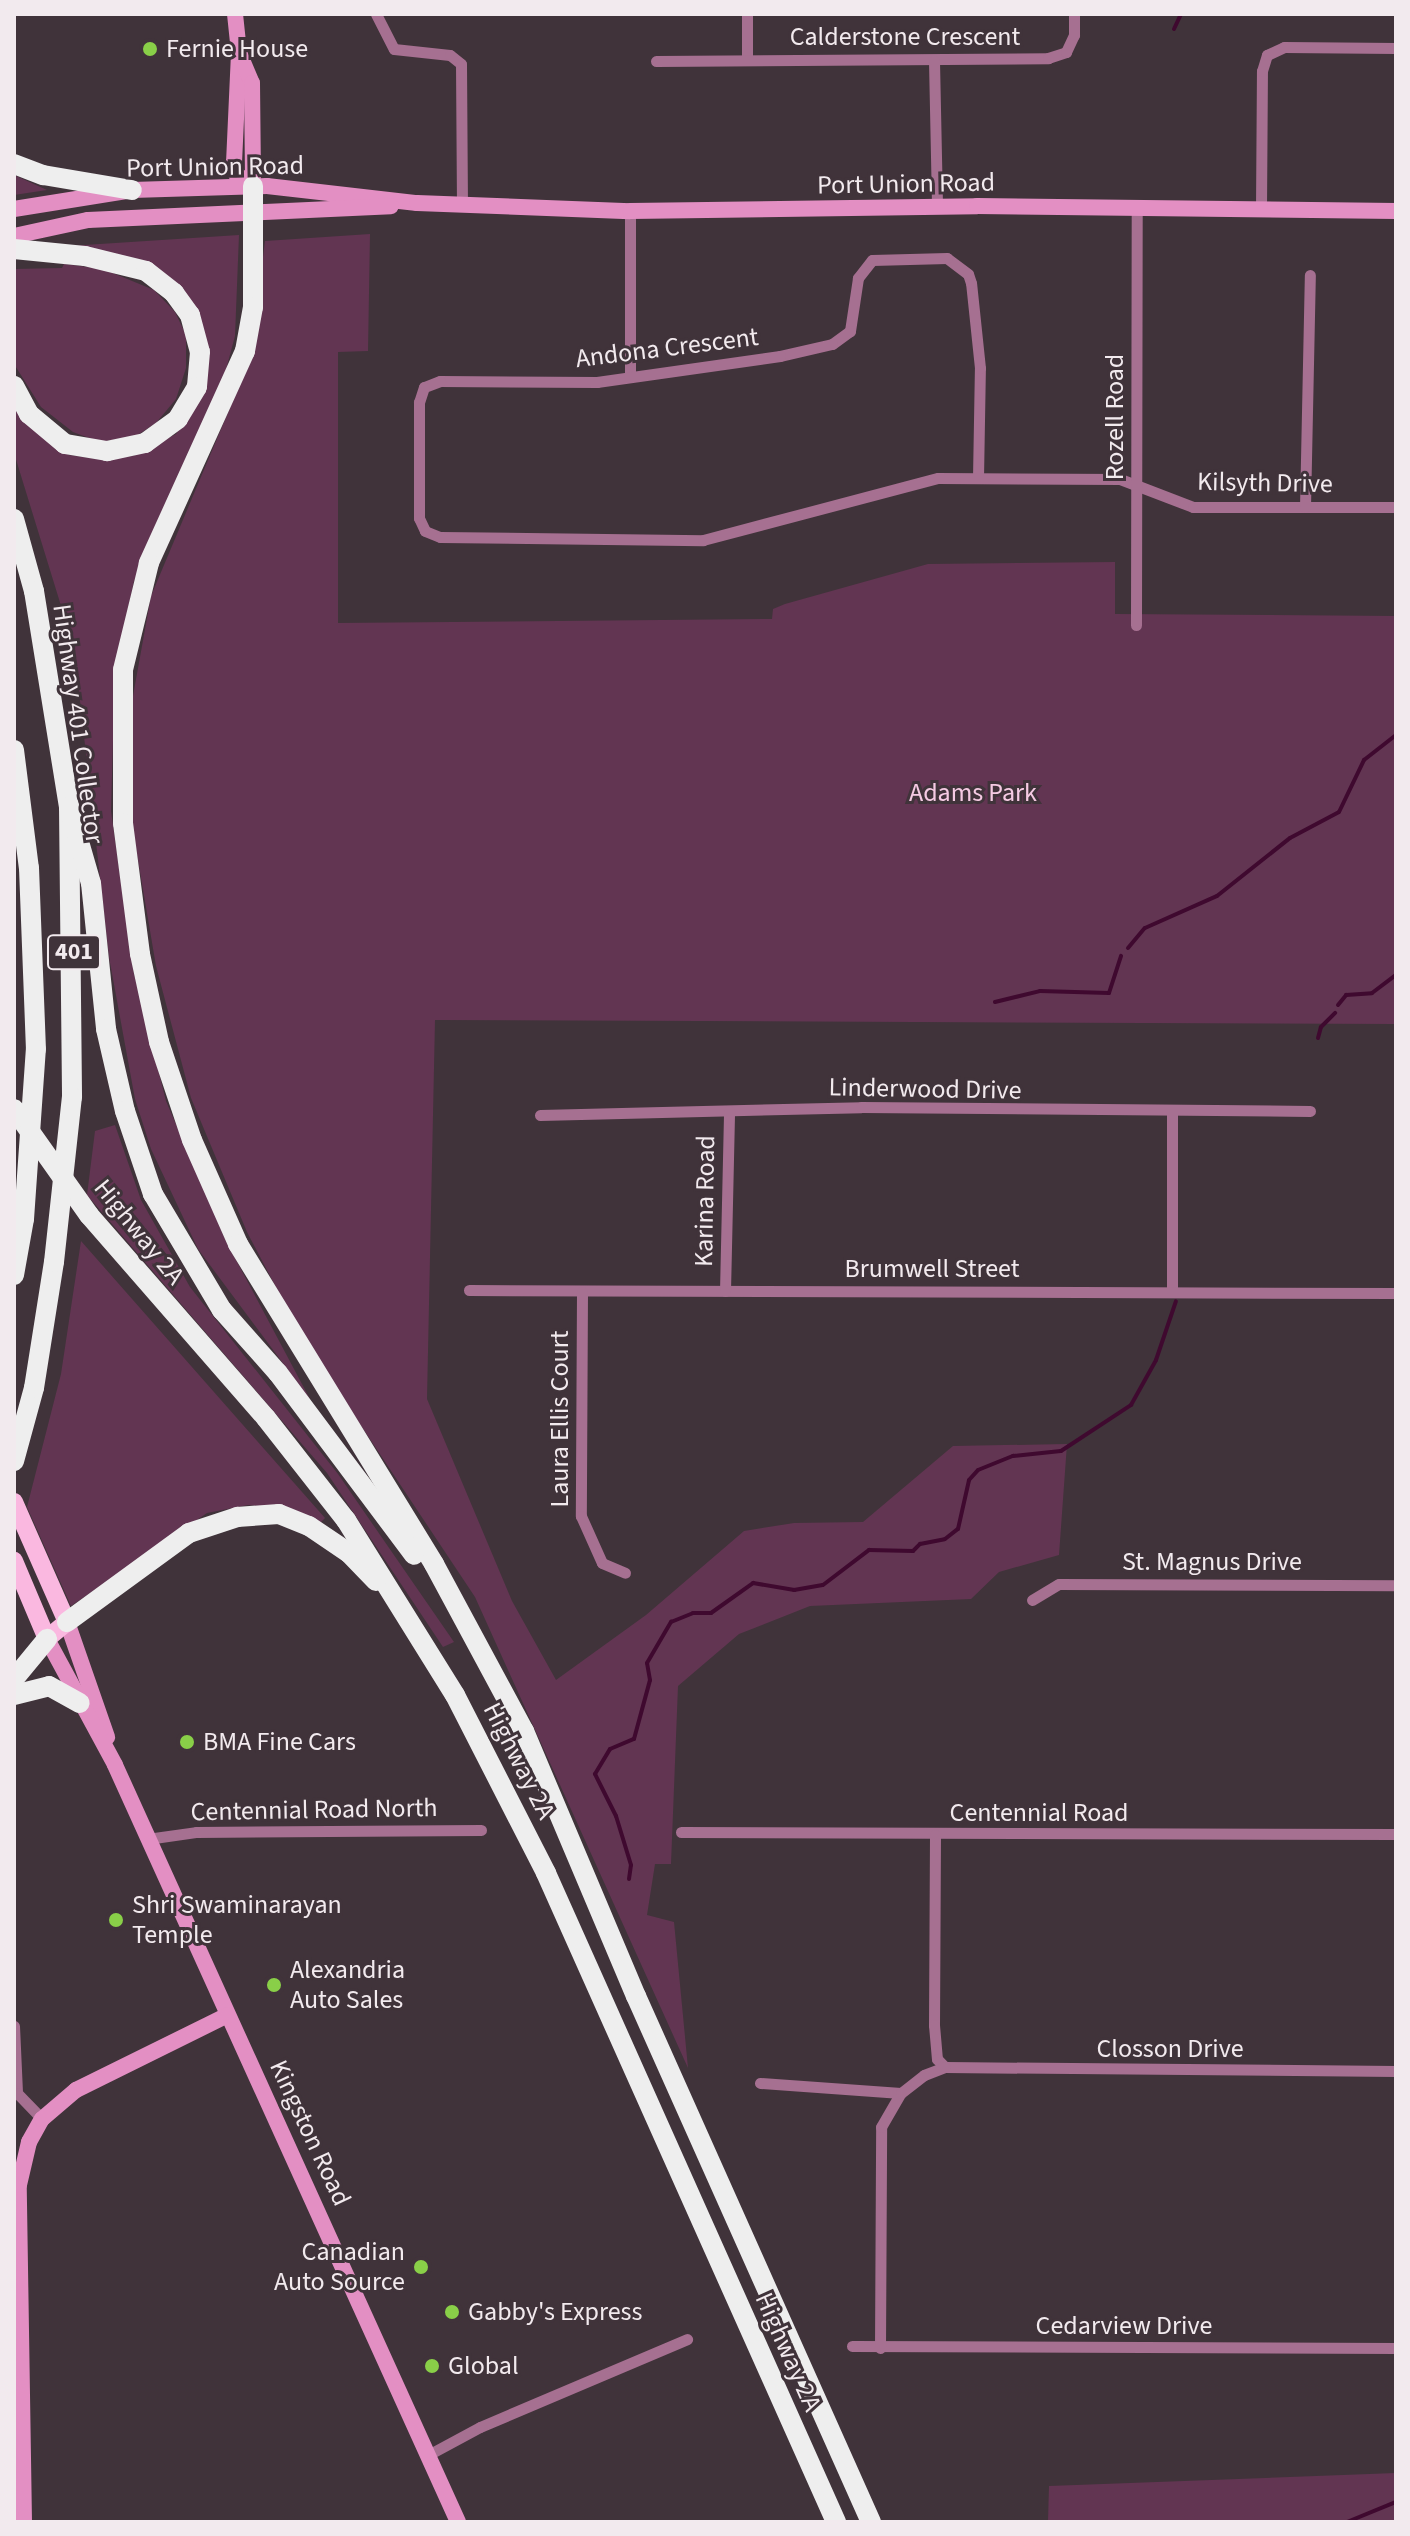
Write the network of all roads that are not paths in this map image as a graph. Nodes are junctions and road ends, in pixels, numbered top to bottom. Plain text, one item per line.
1 (235, 14) edge
2 (376, 14) edge
3 (747, 14) edge
4 (1074, 14) edge
5 (1396, 48) edge
6 (747, 58) junction
7 (656, 61) dead end
8 (934, 61) junction
9 (14, 164) edge
10 (253, 186) junction
11 (132, 190) junction
12 (417, 203) junction
13 (462, 205) junction
14 (937, 208) junction
15 (1137, 208) junction
16 (14, 209) edge
17 (1261, 209) junction
18 (630, 211) junction
19 (1396, 211) edge
20 (255, 213) junction
21 (14, 236) edge
22 (23, 249) edge
23 (1310, 275) dead end
24 (630, 376) junction
25 (14, 386) edge
26 (978, 478) junction
27 (1137, 485) junction
28 (1305, 507) junction
29 (1396, 507) edge
30 (14, 519) edge
31 (1136, 625) dead end
32 (14, 750) edge
33 (69, 807) junction
34 (14, 1109) edge
35 (729, 1111) junction
36 (1310, 1111) dead end
37 (1172, 1113) junction
38 (540, 1115) dead end
39 (14, 1275) edge
40 (469, 1290) dead end
41 (725, 1291) junction
42 (1172, 1291) junction
43 (582, 1292) junction
44 (1396, 1293) edge
45 (15, 1456) edge
46 (14, 1502) edge
47 (14, 1561) edge
48 (625, 1573) dead end
49 (1396, 1585) edge
50 (1032, 1600) dead end
51 (67, 1622) junction
52 (47, 1639) junction
53 (423, 1641) junction
54 (14, 1679) edge
55 (14, 1695) edge
56 (80, 1703) junction
57 (524, 1731) junction
58 (115, 1765) junction
59 (481, 1830) dead end
60 (681, 1832) dead end
61 (1396, 1834) edge
62 (935, 1835) junction
63 (147, 1839) junction
64 (228, 2015) junction
65 (14, 2026) edge
66 (945, 2067) junction
67 (1396, 2071) edge
68 (760, 2083) dead end
69 (901, 2093) junction
70 (42, 2119) junction
71 (687, 2339) dead end
72 (852, 2346) dead end
73 (880, 2348) junction
74 (1396, 2348) edge
75 (428, 2455) junction
76 (19, 2475) edge
77 (24, 2522) edge
78 (458, 2522) edge
79 (836, 2522) edge
80 (871, 2522) edge

1 - 10 main road
2 - 13 street
3 - 6 street
4 - 8 street, Calderstone Crescent
5 - 17 street
6 - 7 street, Calderstone Crescent
6 - 8 street, Calderstone Crescent
8 - 14 street
9 - 11 highway
10 - 11 main road, Port Union Road
10 - 12 main road, Port Union Road
10 - 20 highway
11 - 16 main road, Port Union Road
12 - 13 main road, Port Union Road
12 - 20 main road, Port Union Road
13 - 18 main road, Port Union Road
14 - 15 main road, Port Union Road
14 - 18 main road, Port Union Road
15 - 17 main road, Port Union Road
15 - 27 street, Rozell Road
17 - 19 main road, Port Union Road
18 - 24 street
20 - 21 main road, Port Union Road
20 - 57 highway
22 - 25 highway
23 - 28 street
24 - 26 street, Andona Crescent
24 - 26 street, Andona Crescent
26 - 27 street, Andona Crescent
27 - 28 street, Kilsyth Drive
27 - 31 street, Rozell Road
28 - 29 street, Kilsyth Drive
30 - 33 highway, Highway 401 Collector / 401
32 - 39 highway, 401, bridge
33 - 45 highway, Highway 401 Collector / 401, bridge
33 - 57 highway
34 - 53 highway, Highway 2A
35 - 37 street, Linderwood Drive
35 - 38 street, Linderwood Drive
35 - 41 street, Karina Road
36 - 37 street, Linderwood Drive
37 - 42 street
40 - 43 street, Brumwell Street
41 - 42 street, Brumwell Street
41 - 43 street, Brumwell Street
42 - 44 street, Brumwell Street
43 - 48 street, Laura Ellis Court
46 - 51 main road, Kingston Road
47 - 52 main road, Kingston Road
49 - 50 street, St. Magnus Drive
51 - 52 main road
51 - 53 highway
51 - 58 main road, Kingston Road
52 - 54 highway
52 - 56 main road, Kingston Road
53 - 79 highway, Highway 2A
55 - 56 highway
56 - 58 main road, Kingston Road
57 - 80 highway, Highway 2A
58 - 63 main road, Kingston Road
59 - 63 street, Centennial Road North
60 - 62 street, Centennial Road
61 - 62 street, Centennial Road
62 - 66 street
63 - 64 main road, Kingston Road
64 - 70 main road
64 - 75 main road, Kingston Road
65 - 70 street
66 - 67 street, Closson Drive
66 - 69 street
68 - 69 street
69 - 73 street
70 - 76 main road
71 - 75 street
72 - 73 street, Cedarview Drive
73 - 74 street, Cedarview Drive
75 - 78 main road, Kingston Road
76 - 77 main road

